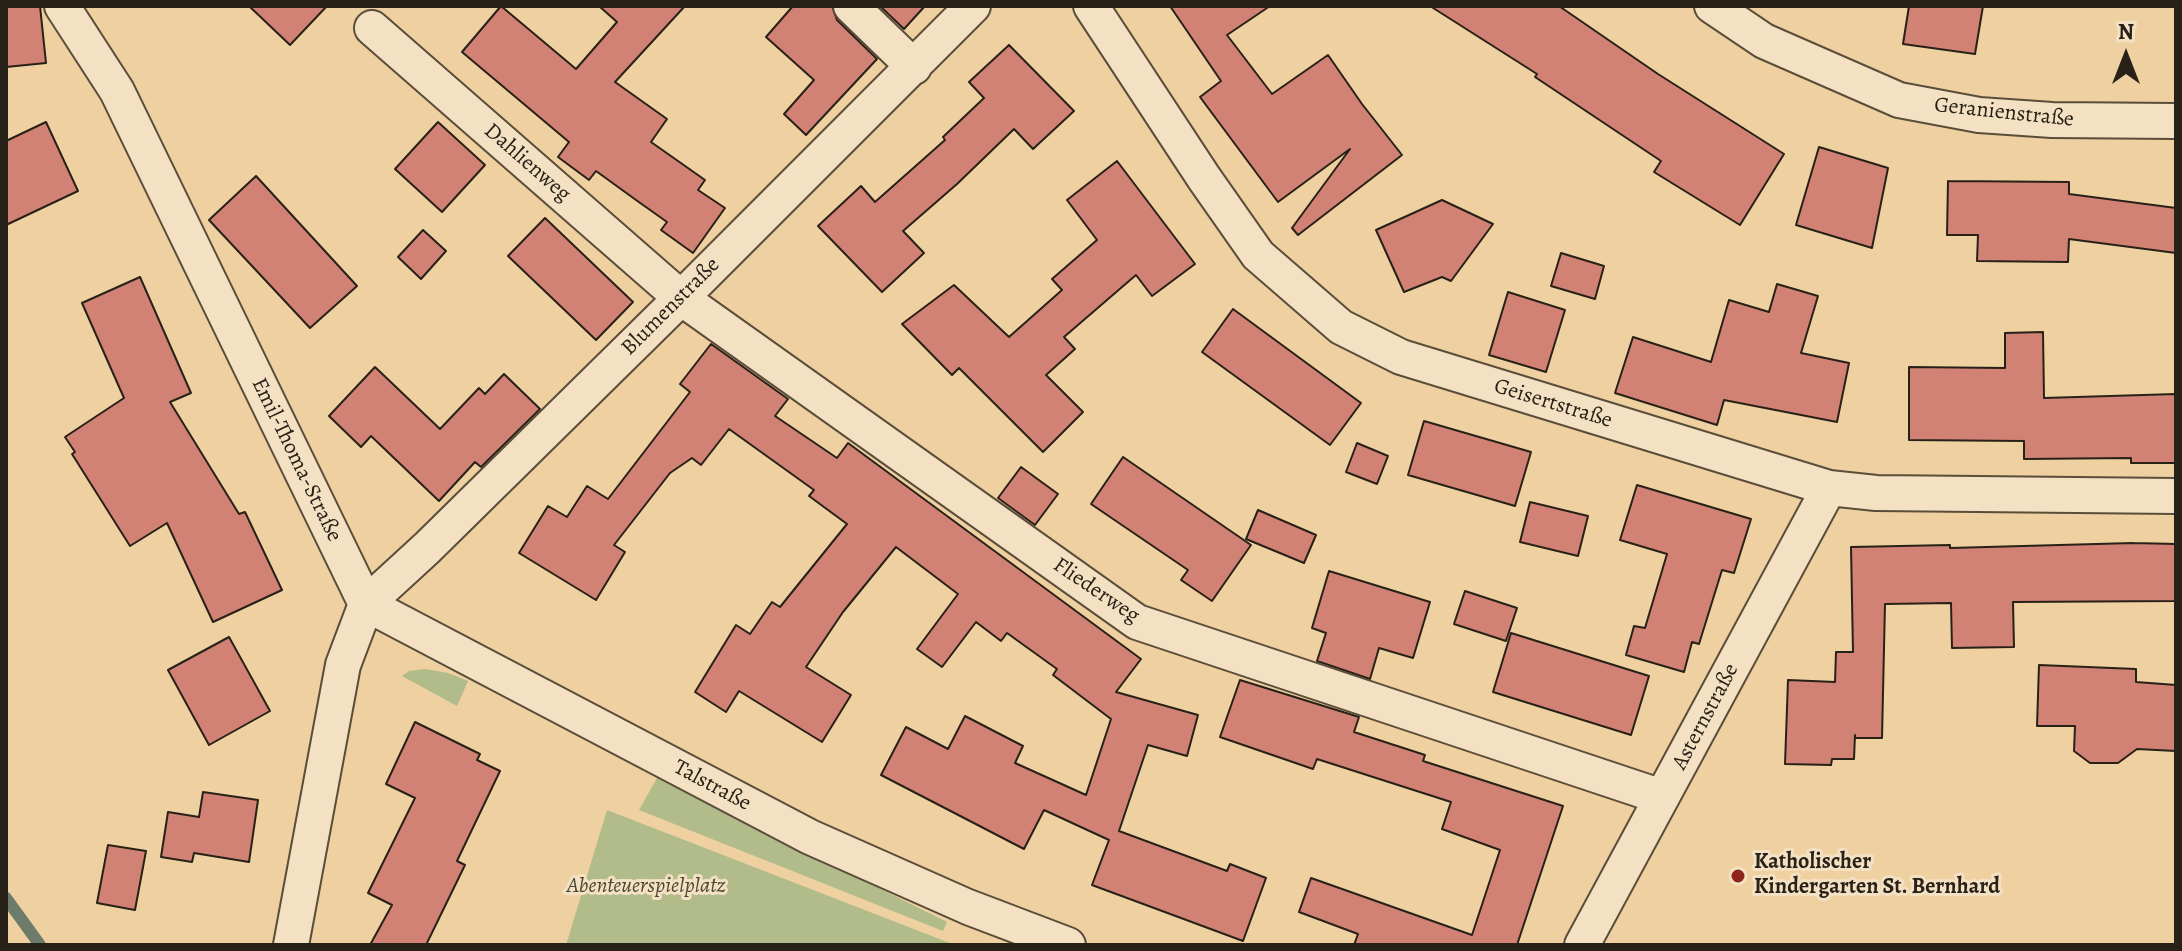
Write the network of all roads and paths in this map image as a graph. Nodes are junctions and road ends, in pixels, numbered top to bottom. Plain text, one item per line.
1 (62, 6) edge
2 (851, 6) edge
3 (973, 6) edge
4 (1091, 6) edge
5 (1712, 6) edge
6 (372, 28) dead end
7 (914, 67) junction
8 (2176, 121) edge
9 (681, 298) junction
10 (1829, 488) junction
11 (2176, 496) edge
12 (366, 604) junction
13 (1662, 797) junction
14 (291, 945) edge
15 (1068, 945) edge
16 (1582, 945) edge

1 - 12 street, Emil-Thoma-Straße
2 - 7 street
3 - 7 street, Blumenstraße
4 - 10 street, Geisertstraße
5 - 8 street, Geranienstraße
6 - 9 street, Dahlienweg
7 - 9 street, Blumenstraße
9 - 12 street, Blumenstraße
9 - 13 street, Fliederweg
10 - 11 street, Geisertstraße
10 - 13 street, Asternstraße
12 - 14 street
12 - 15 street, Talstraße
13 - 16 street, Asternstraße

